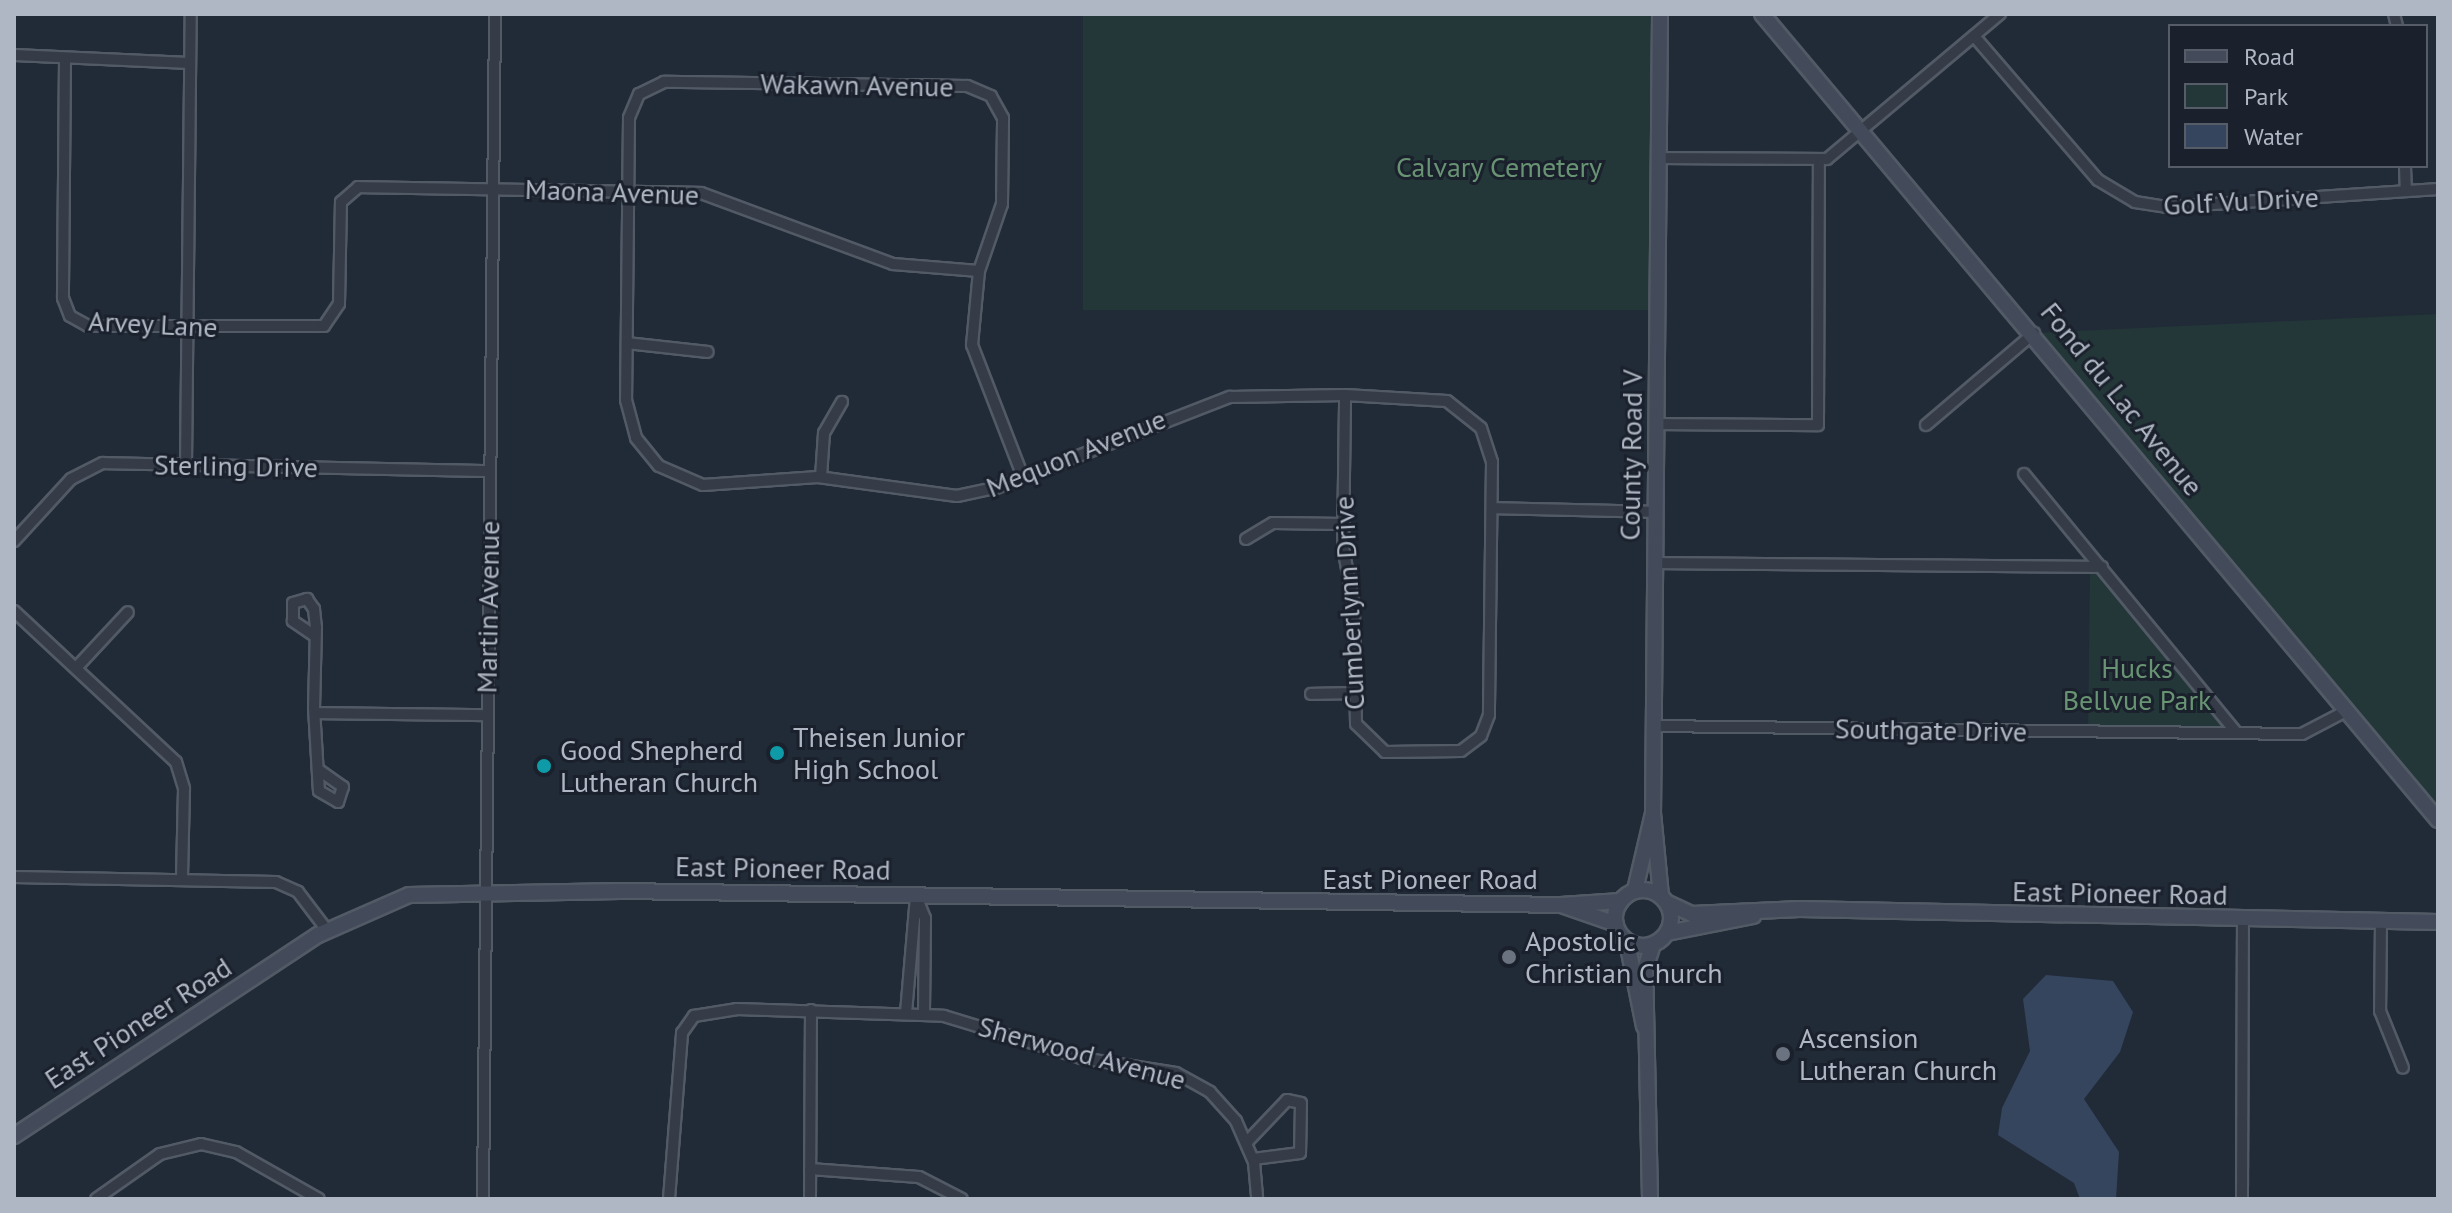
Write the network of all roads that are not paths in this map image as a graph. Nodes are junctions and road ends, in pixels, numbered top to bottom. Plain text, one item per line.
1 (191, 14) edge
2 (495, 14) edge
3 (1660, 14) edge
4 (1762, 14) edge
5 (2000, 14) edge
6 (1974, 36) junction
7 (14, 55) edge
8 (65, 60) junction
9 (190, 63) junction
10 (1863, 132) junction
11 (1660, 158) junction
12 (1819, 161) junction
13 (2405, 168) edge
14 (493, 189) junction
15 (2438, 189) edge
16 (628, 190) junction
17 (2406, 191) junction
18 (340, 208) joint
19 (979, 271) junction
20 (187, 328) junction
21 (2034, 333) junction
22 (627, 343) junction
23 (708, 352) dead end
24 (1345, 395) junction
25 (842, 402) dead end
26 (1657, 424) junction
27 (1926, 425) dead end
28 (186, 464) junction
29 (490, 471) junction
30 (2024, 474) dead end
31 (821, 477) junction
32 (1023, 477) junction
33 (1493, 508) junction
34 (1656, 512) junction
35 (1343, 524) junction
36 (1246, 539) dead end
37 (14, 541) edge
38 (1655, 563) junction
39 (2102, 567) junction
40 (14, 611) edge
41 (128, 612) dead end
42 (315, 636) dead end
43 (76, 668) junction
44 (1351, 693) junction
45 (1311, 694) dead end
46 (2346, 711) junction
47 (315, 713) junction
48 (487, 715) junction
49 (1654, 726) junction
50 (2236, 732) junction
51 (320, 771) dead end
52 (1653, 813) junction
53 (2438, 820) edge
54 (14, 877) edge
55 (182, 880) junction
56 (488, 890) junction
57 (1635, 890) junction
58 (916, 896) junction
59 (1664, 900) junction
60 (1621, 901) junction
61 (1561, 905) junction
62 (1800, 909) junction
63 (2243, 921) junction
64 (2381, 922) junction
65 (2438, 922) edge
66 (1616, 924) junction
67 (327, 930) junction
68 (1667, 933) junction
69 (1627, 942) junction
70 (1653, 945) junction
71 (811, 1010) junction
72 (906, 1013) junction
73 (924, 1014) junction
74 (1648, 1037) junction
75 (2403, 1068) dead end
76 (14, 1136) edge
77 (1247, 1142) junction
78 (1253, 1159) junction
79 (810, 1169) junction
80 (101, 1198) edge
81 (319, 1199) edge
82 (483, 1199) edge
83 (669, 1199) edge
84 (810, 1199) edge
85 (962, 1199) edge
86 (1257, 1199) edge
87 (1650, 1199) edge
88 (2242, 1199) edge

1 - 9 street
2 - 14 street, Martin Avenue
3 - 11 main road, County Road V
4 - 10 main road, Fond du Lac Avenue
5 - 6 street
6 - 10 street
6 - 17 street, Golf Vu Drive
7 - 8 street
8 - 9 street
8 - 20 street, Arvey Lane
9 - 20 street
10 - 12 street
10 - 21 main road, Fond du Lac Avenue
11 - 12 street
11 - 26 main road, County Road V
12 - 26 street
13 - 17 street
14 - 16 street, Maona Avenue
14 - 18 street, Maona Avenue
14 - 29 street, Martin Avenue
15 - 17 street, Golf Vu Drive
16 - 19 street, Maona Avenue
16 - 19 street, Wakawn Avenue
16 - 22 street, Mequon Avenue
18 - 20 street, Arvey Lane
19 - 32 street, Wakawn Avenue
20 - 28 street
21 - 27 street
21 - 46 main road, Fond du Lac Avenue
22 - 23 street
22 - 31 street, Mequon Avenue
24 - 32 street, Mequon Avenue
24 - 33 street, Mequon Avenue
24 - 35 street, Cumberlynn Drive
25 - 31 street
26 - 34 main road, County Road V
28 - 29 street, Sterling Drive
28 - 37 street, Sterling Drive
29 - 48 street, Martin Avenue
30 - 39 street
31 - 32 street, Mequon Avenue
33 - 34 street
33 - 44 street, Cumberlynn Drive
34 - 38 main road, County Road V
35 - 36 street
35 - 44 street, Cumberlynn Drive
38 - 39 street
38 - 49 main road, County Road V
39 - 50 street
40 - 43 street
41 - 43 street
42 - 47 street
43 - 55 street
44 - 45 street
46 - 50 street, Southgate Drive
46 - 53 main road, Fond du Lac Avenue
47 - 48 street
47 - 51 street
48 - 56 street, Martin Avenue
49 - 50 street, Southgate Drive
49 - 52 main road, County Road V
52 - 57 main road
52 - 59 main road, County Road V
54 - 55 street
55 - 67 street
56 - 58 main road, East Pioneer Road
56 - 67 main road, East Pioneer Road
56 - 82 street, Martin Avenue
57 - 59 main road
57 - 60 main road
58 - 61 main road, East Pioneer Road
58 - 72 street
58 - 73 street
59 - 62 main road
59 - 68 main road
60 - 61 main road
60 - 66 main road
61 - 66 main road, East Pioneer Road
62 - 63 main road, East Pioneer Road
62 - 68 main road
63 - 64 main road, East Pioneer Road
63 - 88 street
64 - 65 main road, East Pioneer Road
64 - 75 street
66 - 69 main road
67 - 76 main road, East Pioneer Road
68 - 70 main road
69 - 70 main road
69 - 74 main road
70 - 74 main road
71 - 72 street, Sherwood Avenue
71 - 79 street
71 - 83 street, Sherwood Avenue
72 - 73 street, Sherwood Avenue
73 - 77 street, Sherwood Avenue
74 - 87 main road
77 - 78 street, Sherwood Avenue
77 - 78 street
78 - 86 street, Sherwood Avenue
79 - 84 street
79 - 85 street
80 - 81 street

